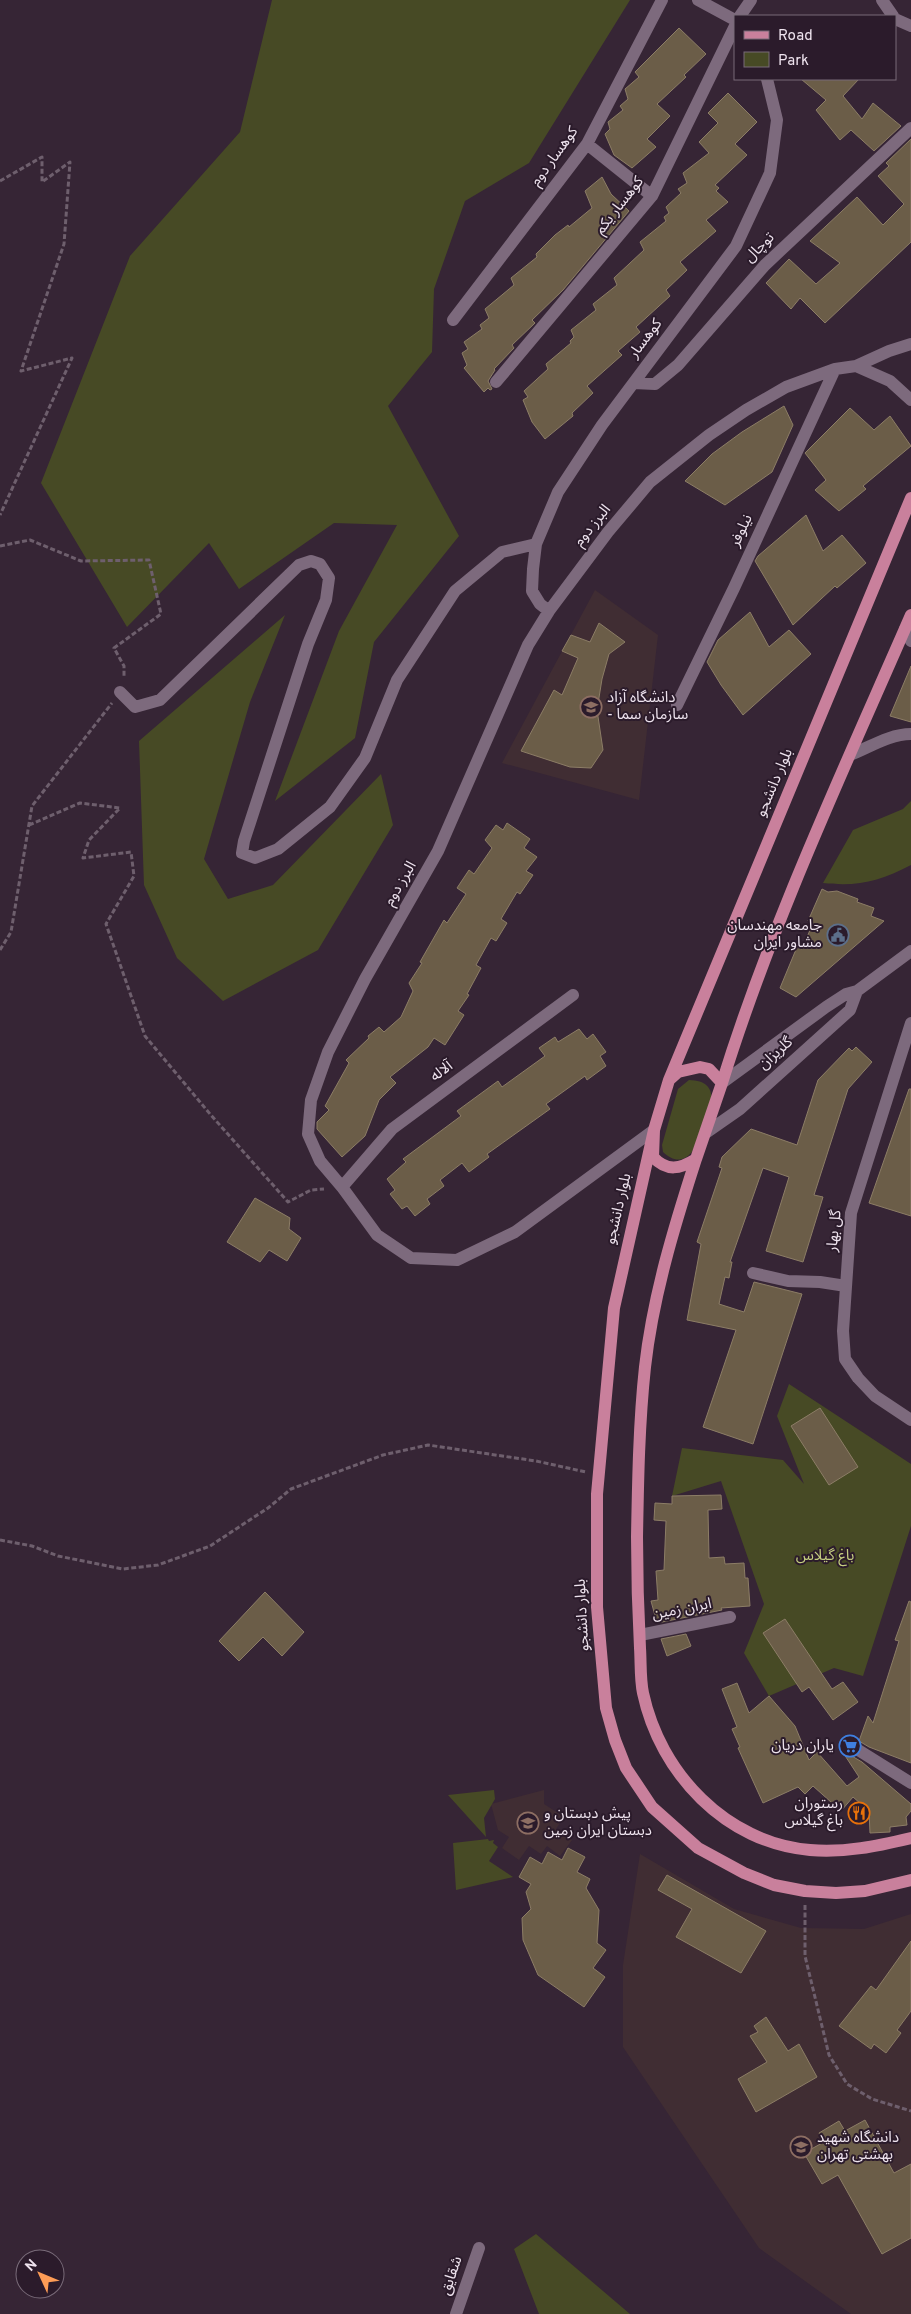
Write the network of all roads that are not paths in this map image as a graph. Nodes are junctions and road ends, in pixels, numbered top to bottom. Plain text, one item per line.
1 (662, 0) edge
2 (698, 0) edge
3 (751, 0) edge
4 (882, 0) edge
5 (741, 15) edge
6 (893, 15) edge
7 (896, 18) edge
8 (734, 19) edge
9 (911, 26) edge
10 (734, 28) edge
11 (767, 80) edge
12 (911, 128) edge
13 (587, 144) junction
14 (652, 196) junction
15 (453, 320) dead end
16 (911, 344) edge
17 (911, 348) edge
18 (888, 350) junction
19 (856, 366) junction
20 (835, 369) junction
21 (496, 382) dead end
22 (634, 383) junction
23 (911, 400) edge
24 (911, 498) edge
25 (536, 544) junction
26 (549, 611) junction
27 (911, 615) edge
28 (905, 629) junction
29 (911, 641) edge
30 (120, 692) road end
31 (677, 705) dead end
32 (911, 734) edge
33 (850, 755) junction
34 (911, 951) edge
35 (857, 991) junction
36 (574, 995) dead end
37 (911, 1023) edge
38 (669, 1080) junction
39 (722, 1083) junction
40 (654, 1130) junction
41 (707, 1132) junction
42 (696, 1159) junction
43 (342, 1187) junction
44 (753, 1273) dead end
45 (846, 1286) junction
46 (911, 1420) edge
47 (730, 1617) dead end
48 (640, 1635) junction
49 (854, 1748) dead end
50 (911, 1783) edge
51 (911, 1838) edge
52 (911, 1880) edge
53 (478, 2248) dead end
54 (456, 2314) edge

1 - 13 street, کوهسار دوم
2 - 8 street
3 - 5 street
4 - 6 street
7 - 9 street
10 - 14 street, کوهسار یکم
11 - 22 street, کوهسار
12 - 22 street, توچال
13 - 14 street
13 - 15 street, کوهسار دوم
14 - 21 street, کوهسار یکم
16 - 18 street, البرز دوم
17 - 18 street, البرز دوم
18 - 19 street, البرز دوم
19 - 20 street, البرز دوم
19 - 23 street
20 - 26 street, البرز دوم
20 - 31 street, نیلوفر
22 - 25 street, کوهسار
24 - 38 main road, بلوار دانشجو
25 - 26 street, کوهسار
25 - 30 street
26 - 43 street, البرز دوم
27 - 28 main road
28 - 29 street
28 - 33 main road
32 - 33 street
33 - 39 main road
34 - 35 street, گلریزان
35 - 39 street, گلریزان
35 - 41 street, گلریزان
36 - 43 street, آلاله
37 - 45 street, گل بهار
38 - 39 main road
38 - 40 main road, بلوار دانشجو
39 - 41 main road
40 - 42 main road
40 - 43 street, البرز دوم
40 - 52 main road, بلوار دانشجو
41 - 42 main road
42 - 48 main road
44 - 45 street
45 - 46 street, گل بهار
47 - 48 street, ایران زمین
48 - 51 main road
49 - 50 street
53 - 54 street, شقایق

